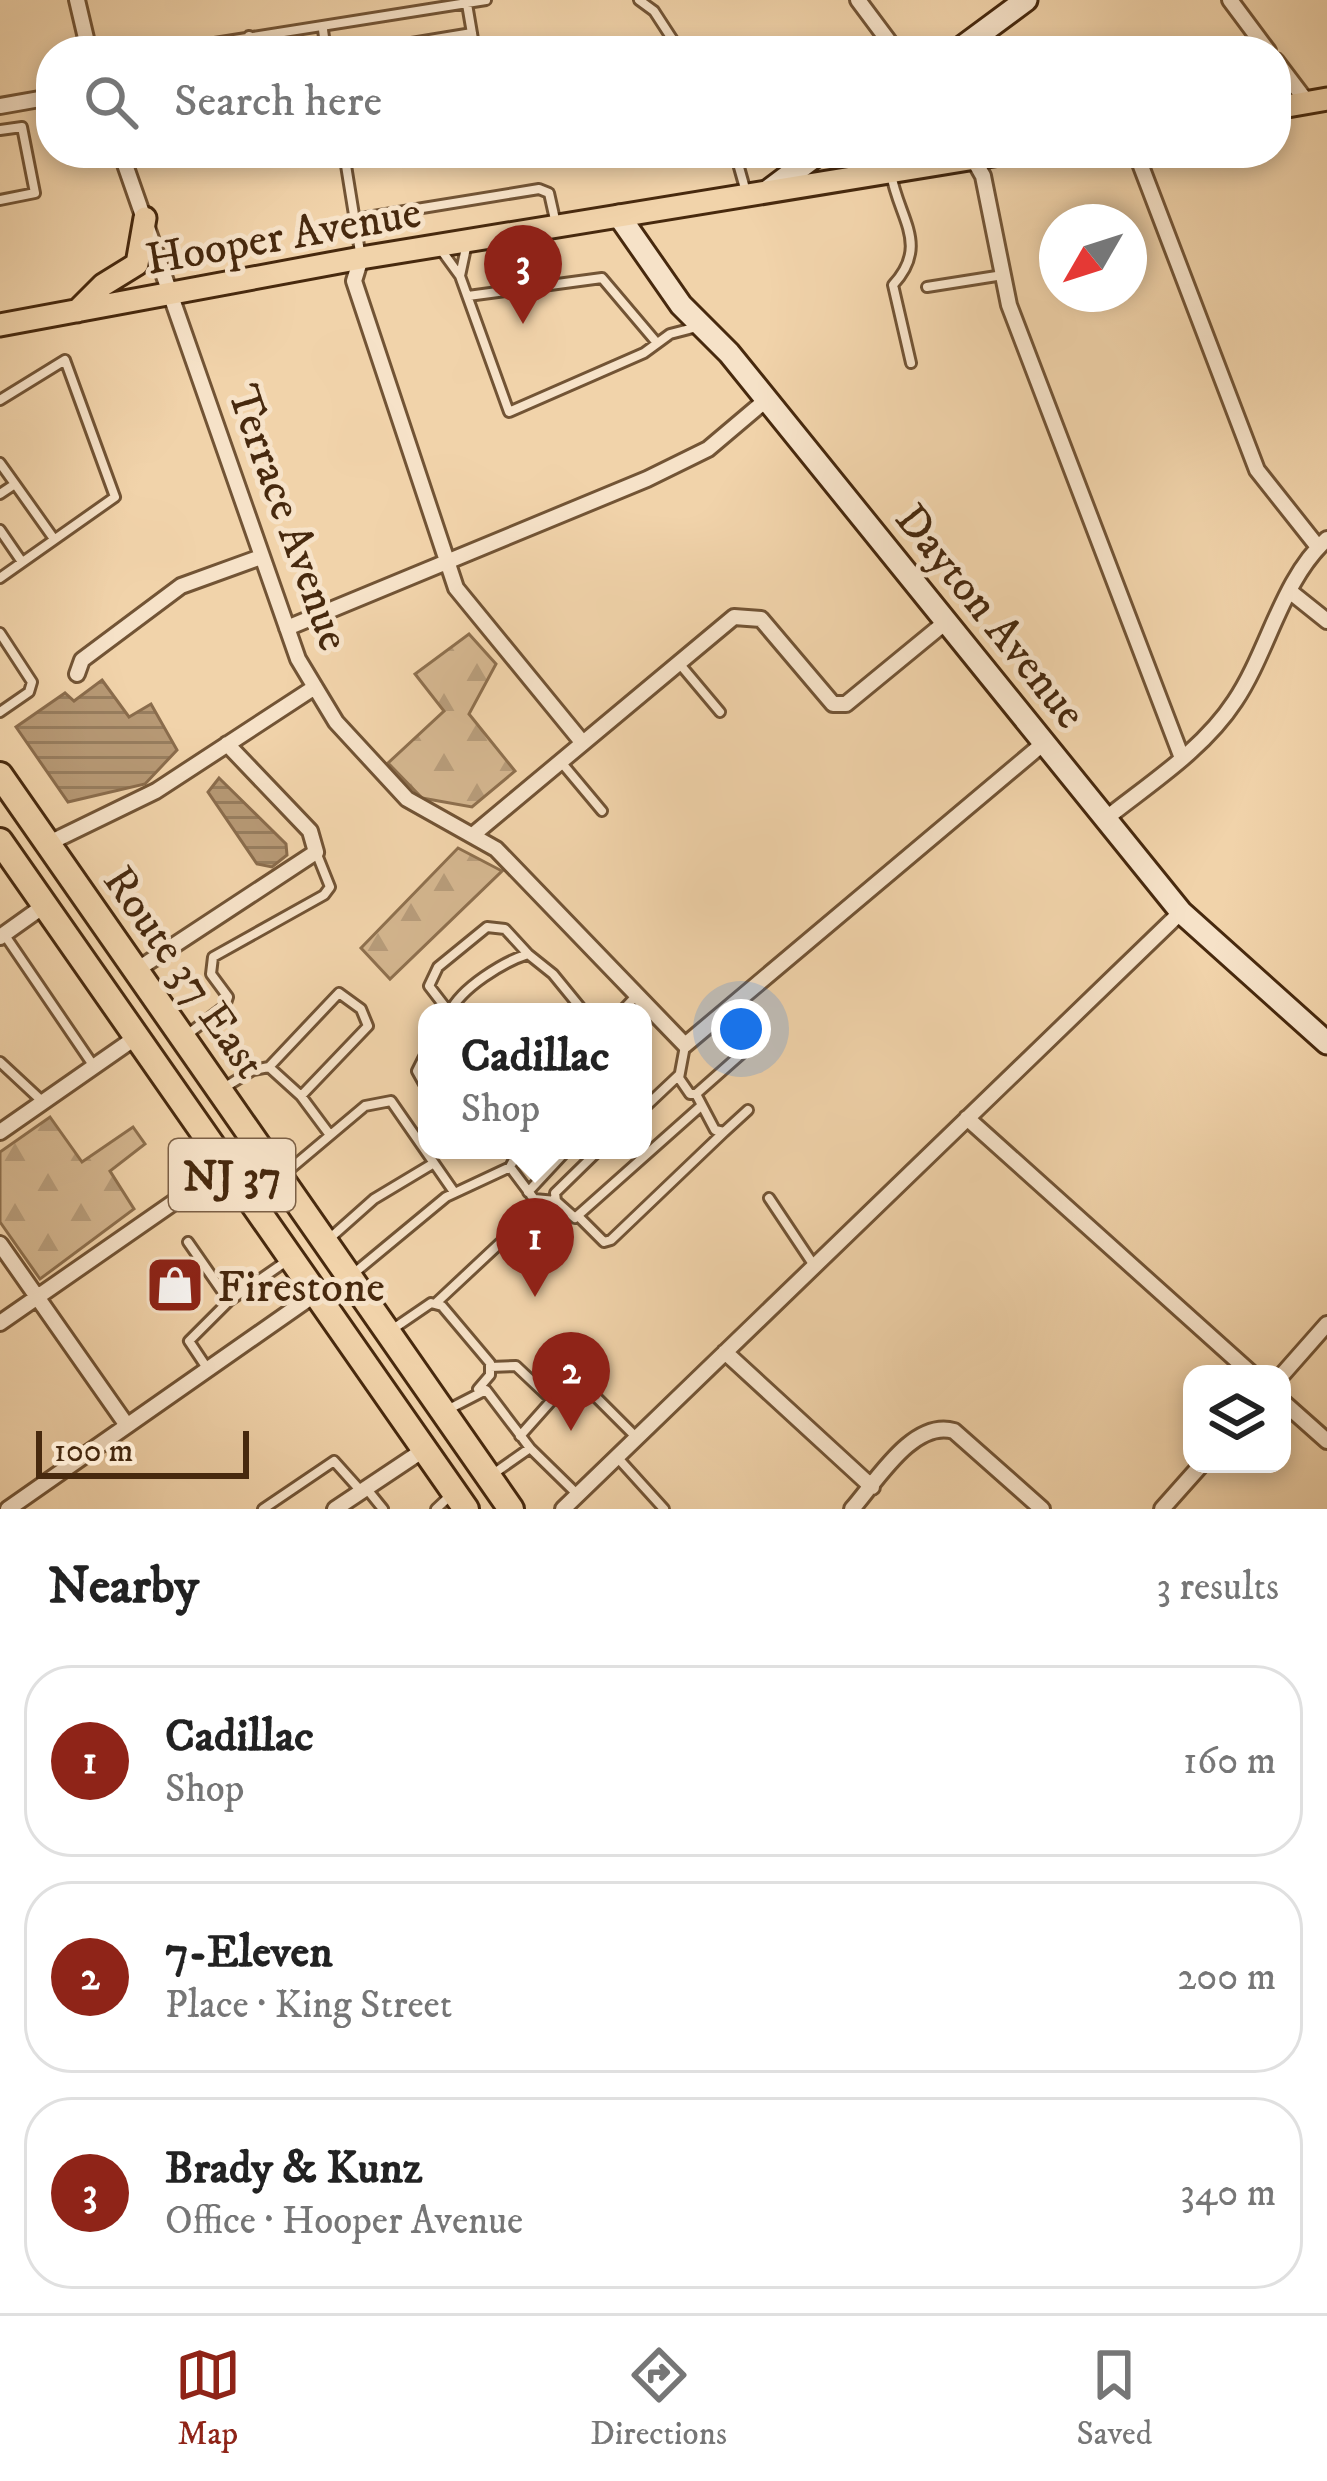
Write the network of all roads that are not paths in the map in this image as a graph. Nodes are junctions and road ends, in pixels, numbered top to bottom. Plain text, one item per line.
1 (77, 0) edge
2 (487, 0) edge
3 (639, 0) edge
4 (858, 0) edge
5 (1026, 0) edge
6 (1230, 0) edge
7 (467, 4) junction
8 (323, 30) junction
9 (472, 33) junction
10 (85, 36) edge
11 (249, 36) edge
12 (324, 36) edge
13 (454, 36) edge
14 (472, 36) edge
15 (670, 36) edge
16 (885, 36) edge
17 (977, 36) edge
18 (1257, 36) edge
19 (1291, 76) edge
20 (36, 100) edge
21 (1317, 101) edge
22 (0, 106) edge
23 (0, 130) edge
24 (127, 168) edge
25 (346, 168) edge
26 (739, 168) edge
27 (799, 168) edge
28 (906, 168) edge
29 (975, 168) edge
30 (1142, 168) edge
31 (890, 171) junction
32 (771, 189) junction
33 (746, 193) junction
34 (0, 200) edge
35 (619, 216) junction
36 (145, 218) junction
37 (355, 219) junction
38 (556, 226) junction
39 (468, 241) junction
40 (438, 246) junction
41 (362, 258) junction
42 (1003, 274) junction
43 (460, 275) junction
44 (927, 287) dead end
45 (173, 294) junction
46 (468, 296) junction
47 (681, 305) junction
48 (77, 311) junction
49 (0, 325) edge
50 (702, 326) junction
51 (670, 334) junction
52 (657, 343) junction
53 (911, 363) dead end
54 (0, 400) edge
55 (766, 400) junction
56 (0, 463) edge
57 (15, 484) junction
58 (0, 494) edge
59 (0, 530) edge
60 (54, 539) junction
61 (1322, 543) edge
62 (261, 557) junction
63 (22, 562) junction
64 (447, 565) junction
65 (0, 578) edge
66 (1292, 593) junction
67 (947, 621) junction
68 (1327, 621) edge
69 (287, 628) junction
70 (0, 633) edge
71 (677, 661) junction
72 (77, 674) dead end
73 (315, 687) junction
74 (0, 712) edge
75 (720, 712) dead end
76 (582, 742) junction
77 (1045, 742) junction
78 (226, 744) junction
79 (1182, 758) junction
80 (560, 761) junction
81 (0, 775) edge
82 (602, 812) dead end
83 (1104, 820) junction
84 (474, 834) junction
85 (0, 841) edge
86 (47, 844) junction
87 (316, 852) junction
88 (45, 905) junction
89 (1181, 912) junction
90 (2, 935) edge
91 (528, 954) junction
92 (135, 971) junction
93 (637, 994) junction
94 (576, 1001) edge
95 (442, 1003) edge
96 (454, 1003) edge
97 (629, 1003) edge
98 (645, 1003) edge
99 (652, 1010) edge
100 (135, 1038) junction
101 (182, 1039) junction
102 (758, 1040) dead end
103 (1327, 1043) edge
104 (685, 1045) junction
105 (0, 1063) edge
106 (94, 1066) junction
107 (268, 1067) junction
108 (679, 1075) junction
109 (219, 1091) junction
110 (696, 1094) junction
111 (301, 1096) junction
112 (652, 1100) edge
113 (44, 1102) junction
114 (701, 1106) junction
115 (748, 1110) dead end
116 (967, 1118) junction
117 (0, 1132) edge
118 (724, 1132) junction
119 (330, 1135) junction
120 (418, 1140) edge
121 (652, 1151) edge
122 (431, 1159) edge
123 (514, 1159) edge
124 (559, 1159) edge
125 (588, 1159) edge
126 (644, 1159) edge
127 (434, 1163) junction
128 (226, 1166) junction
129 (510, 1167) junction
130 (279, 1178) junction
131 (454, 1192) junction
132 (528, 1192) junction
133 (769, 1198) dead end
134 (556, 1201) junction
135 (544, 1202) junction
136 (580, 1218) junction
137 (188, 1242) dead end
138 (0, 1244) edge
139 (324, 1244) junction
140 (289, 1259) junction
141 (814, 1265) junction
142 (348, 1280) junction
143 (314, 1295) junction
144 (37, 1297) junction
145 (230, 1300) junction
146 (434, 1304) junction
147 (0, 1323) edge
148 (1327, 1324) edge
149 (386, 1334) junction
150 (725, 1352) junction
151 (1242, 1365) edge
152 (1291, 1365) edge
153 (490, 1366) junction
154 (207, 1368) junction
155 (478, 1389) junction
156 (552, 1400) junction
157 (1291, 1409) edge
158 (441, 1414) junction
159 (126, 1424) junction
160 (520, 1436) junction
161 (636, 1437) junction
162 (1327, 1441) edge
163 (530, 1448) junction
164 (422, 1451) junction
165 (617, 1456) junction
166 (1194, 1473) edge
167 (488, 1479) junction
168 (872, 1486) junction
169 (364, 1490) junction
170 (578, 1495) junction
171 (452, 1504) edge
172 (8, 1509) edge
173 (263, 1509) edge
174 (335, 1509) edge
175 (383, 1509) edge
176 (511, 1509) edge
177 (563, 1509) edge
178 (664, 1509) edge
179 (853, 1509) edge
180 (1042, 1509) edge
181 (1162, 1509) edge

1 - 10 street
2 - 7 lane
3 - 15 lane
4 - 16 street
5 - 17 street
6 - 18 street
7 - 8 lane
7 - 9 lane
8 - 11 lane
8 - 12 lane
9 - 13 lane
9 - 14 lane
19 - 21 street
20 - 22 street
23 - 34 lane
24 - 36 street, Terrace Avenue
25 - 37 lane
26 - 33 lane
27 - 32 street
28 - 31 main road, Hooper Avenue
29 - 42 street
30 - 61 street
31 - 32 main road, Hooper Avenue
31 - 53 lane
32 - 33 main road, Hooper Avenue
33 - 35 main road, Hooper Avenue
35 - 38 main road, Hooper Avenue
35 - 47 street, Dayton Avenue
36 - 45 street, Terrace Avenue
36 - 48 main road
37 - 38 lane
37 - 41 lane
38 - 39 main road, Hooper Avenue
39 - 40 main road, Hooper Avenue
39 - 43 lane
40 - 41 main road, Hooper Avenue
40 - 43 lane
41 - 45 main road, Hooper Avenue
41 - 64 street
42 - 44 lane
42 - 79 street
43 - 46 lane
45 - 48 main road, Hooper Avenue
45 - 62 street, Terrace Avenue
46 - 52 lane
46 - 52 lane
47 - 50 street, Dayton Avenue
47 - 51 lane
48 - 49 main road, Hooper Avenue
50 - 51 lane
50 - 55 street, Dayton Avenue
51 - 52 lane
54 - 60 lane
55 - 64 street
55 - 67 street, Dayton Avenue
56 - 57 lane
57 - 58 lane
57 - 60 lane
59 - 63 lane
60 - 63 lane
61 - 66 street
62 - 69 street, Terrace Avenue
62 - 72 street
63 - 65 lane
64 - 69 street
64 - 76 street
66 - 68 street
66 - 79 street
67 - 71 street
67 - 77 street, Dayton Avenue
69 - 73 street, Terrace Avenue
70 - 74 lane
71 - 75 lane
71 - 76 street
73 - 78 street
73 - 84 street, Terrace Avenue
76 - 80 street
77 - 83 street, Dayton Avenue
77 - 104 street
78 - 86 street
78 - 87 street
79 - 83 street
80 - 82 lane
80 - 84 street
81 - 86 highway, Route 37 East / NJ 37
83 - 89 street, Dayton Avenue
84 - 93 street, Terrace Avenue
85 - 88 highway, Route 37 East / NJ 37
86 - 92 highway, Route 37 East / NJ 37
87 - 92 street
87 - 101 lane
88 - 90 street
88 - 100 highway, Route 37 East / NJ 37
89 - 103 street, Dayton Avenue
89 - 116 street
90 - 106 lane
91 - 94 lane
91 - 95 lane
91 - 96 lane
92 - 101 highway, Route 37 East / NJ 37
93 - 97 lane
93 - 98 street, Terrace Avenue
99 - 104 street, Terrace Avenue
100 - 106 street
100 - 128 highway, Route 37 East / NJ 37
101 - 109 highway, Route 37 East / NJ 37
102 - 110 lane
104 - 108 lane
105 - 113 lane
106 - 113 street
107 - 109 lane
107 - 111 lane
107 - 111 lane
108 - 110 lane
108 - 112 lane
109 - 130 highway, Route 37 East / NJ 37
110 - 114 lane
111 - 119 lane
113 - 117 street
114 - 118 lane
114 - 121 lane
115 - 118 lane
116 - 141 street
116 - 151 street
118 - 136 lane
119 - 120 lane
119 - 130 lane
122 - 127 lane
123 - 129 lane
124 - 132 lane
125 - 134 lane
126 - 136 lane
127 - 131 lane
127 - 139 lane
128 - 140 highway, Route 37 East / NJ 37
128 - 144 street
129 - 131 lane
129 - 132 lane
130 - 139 highway, Route 37 East / NJ 37
131 - 142 lane
132 - 135 lane
133 - 141 lane
134 - 135 lane
134 - 136 lane
135 - 146 lane
137 - 145 lane
138 - 144 street
139 - 142 highway, Route 37 East / NJ 37
140 - 143 highway, Route 37 East / NJ 37
140 - 145 lane
141 - 150 street
142 - 149 highway, Route 37 East / NJ 37
143 - 154 street
143 - 164 highway, Route 37 East / NJ 37
144 - 147 street
144 - 159 street
145 - 154 lane
146 - 149 lane
146 - 153 lane
148 - 152 street
149 - 158 highway, Route 37 East / NJ 37
150 - 161 street
150 - 168 street
153 - 155 lane
153 - 156 lane
154 - 159 street
155 - 158 lane
155 - 160 lane
156 - 160 lane
156 - 161 lane
157 - 162 street
158 - 167 highway, Route 37 East / NJ 37
159 - 172 street
160 - 163 lane
161 - 165 street
163 - 167 lane
163 - 170 lane
164 - 169 street
164 - 171 highway, Route 37 East / NJ 37
165 - 170 street
165 - 178 lane
166 - 181 street
167 - 176 highway, Route 37 East / NJ 37
168 - 179 street
168 - 180 street
169 - 173 lane
169 - 174 street
169 - 175 lane
170 - 177 street

